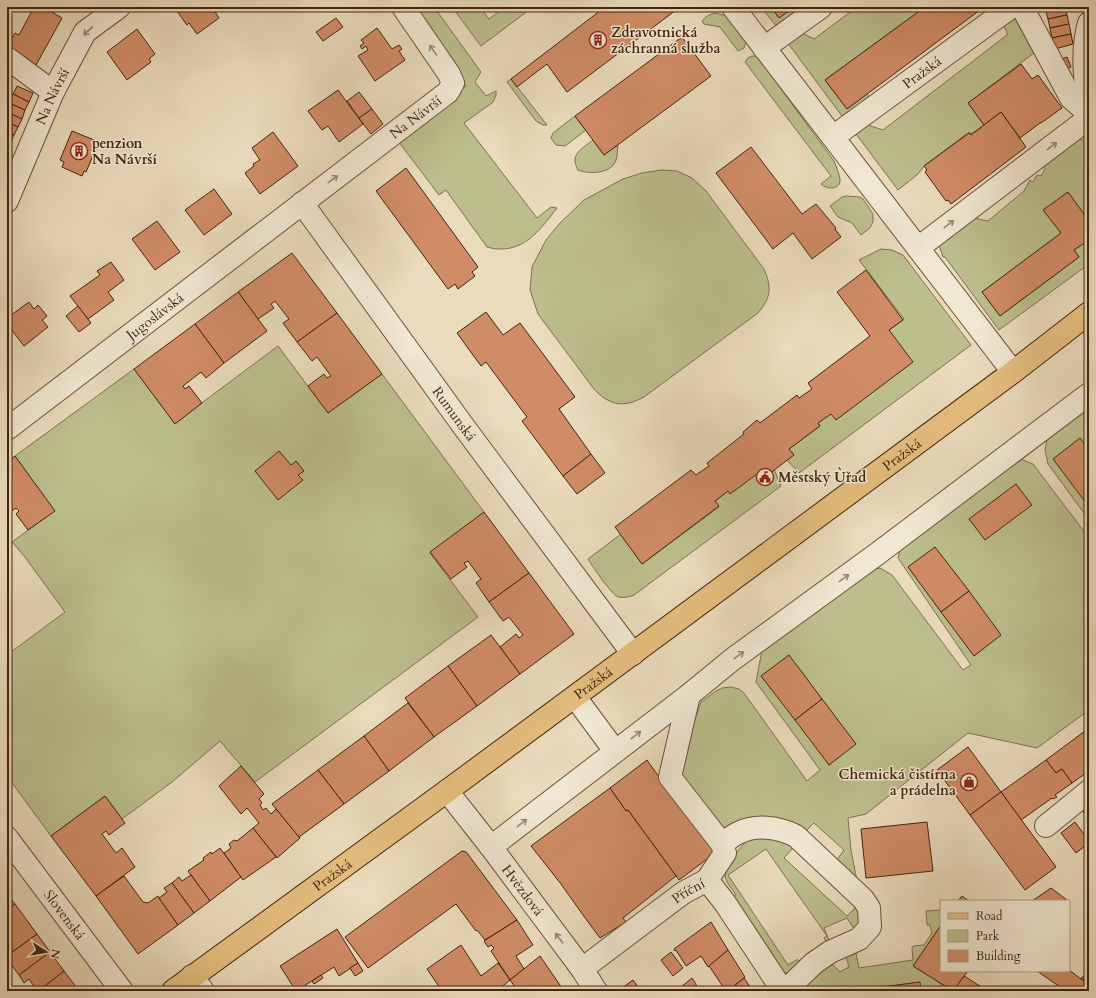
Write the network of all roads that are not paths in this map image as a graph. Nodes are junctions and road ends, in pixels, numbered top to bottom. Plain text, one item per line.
1 (119, 7) edge
2 (402, 7) edge
3 (733, 7) edge
4 (821, 7) edge
5 (1011, 7) edge
6 (1022, 7) edge
7 (1089, 22) edge
8 (764, 48) junction
9 (7, 58) edge
10 (52, 92) junction
11 (1088, 115) edge
12 (833, 137) junction
13 (7, 201) edge
14 (302, 203) junction
15 (918, 248) junction
16 (1089, 313) edge
17 (1012, 372) junction
18 (1089, 394) edge
19 (13, 427) edge
20 (633, 654) junction
21 (689, 695) junction
22 (575, 697) junction
23 (615, 751) junction
24 (447, 791) junction
25 (1089, 791) edge
26 (1046, 826) dead end
27 (7, 838) edge
28 (722, 844) junction
29 (491, 847) junction
30 (707, 880) junction
31 (582, 969) junction
32 (197, 984) edge
33 (122, 991) edge
34 (172, 991) edge
35 (596, 991) edge
36 (784, 991) edge

1 -> 10 street, Na Návrší
14 -> 2 street, Na Návrší
3 - 8 street
4 - 8 street
5 - 12 street, Pražská
6 - 11 street
7 - 11 street
8 - 12 street
9 - 10 street
10 - 13 street, Na Návrší
15 -> 11 street
12 - 15 street
14 - 19 street, Jugoslávská
14 - 20 street, Rumunská
15 - 17 street
16 - 17 main road, Pražská
17 - 20 main road, Pražská
21 -> 18 street
20 - 22 main road, Pražská
23 -> 21 street
21 - 28 street
22 - 23 street
22 - 24 main road, Pražská
29 -> 23 street
24 - 29 street, Hvězdová
24 - 32 main road, Pražská
25 - 26 street
27 - 33 street, Slovenská
28 - 30 street
28 - 36 street
31 -> 29 street, Hvězdová
30 - 31 street, Příční
30 - 36 street, Příční
31 - 35 street, Hvězdová
32 - 34 main road, Pražská

